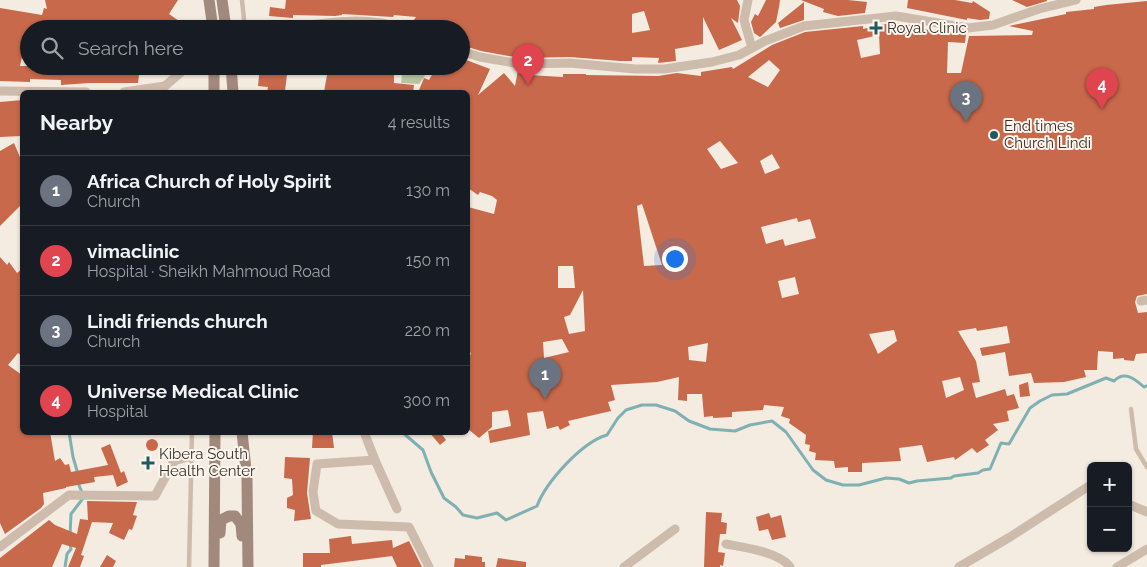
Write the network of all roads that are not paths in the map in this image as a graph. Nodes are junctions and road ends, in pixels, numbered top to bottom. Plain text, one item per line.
1 (209, 0) edge
2 (222, 0) edge
3 (242, 0) edge
4 (748, 0) edge
5 (1076, 0) edge
6 (212, 20) edge
7 (225, 20) edge
8 (243, 20) edge
9 (752, 48) junction
10 (470, 54) edge
11 (178, 75) edge
12 (214, 75) edge
13 (232, 75) edge
14 (138, 90) edge
15 (214, 90) edge
16 (233, 90) edge
17 (0, 91) edge
18 (20, 91) edge
19 (1131, 409) dead end
20 (192, 435) edge
21 (215, 435) edge
22 (242, 435) edge
23 (365, 435) edge
24 (191, 456) junction
25 (375, 460) junction
26 (1147, 467) edge
27 (1087, 487) edge
28 (1132, 506) edge
29 (397, 509) dead end
30 (1147, 512) edge
31 (675, 529) dead end
32 (726, 544) dead end
33 (0, 547) edge
34 (1147, 549) edge
35 (189, 567) edge
36 (214, 567) edge
37 (219, 567) edge
38 (243, 567) edge
39 (248, 567) edge
40 (429, 567) edge
41 (624, 567) edge
42 (790, 567) edge
43 (959, 567) edge
44 (1117, 567) edge

1 - 6 main road
2 - 7 main road
3 - 8 lane
4 - 9 street
5 - 9 street
9 - 10 street
11 - 14 street
12 - 15 main road
13 - 16 main road
17 - 18 street
19 - 26 lane
20 - 24 lane
21 - 36 main road
22 - 39 main road
23 - 25 street
24 - 33 street
24 - 35 lane
25 - 29 street
25 - 40 street
27 - 43 street
28 - 30 street
31 - 41 street
32 - 42 street
34 - 44 street
37 - 38 main road

